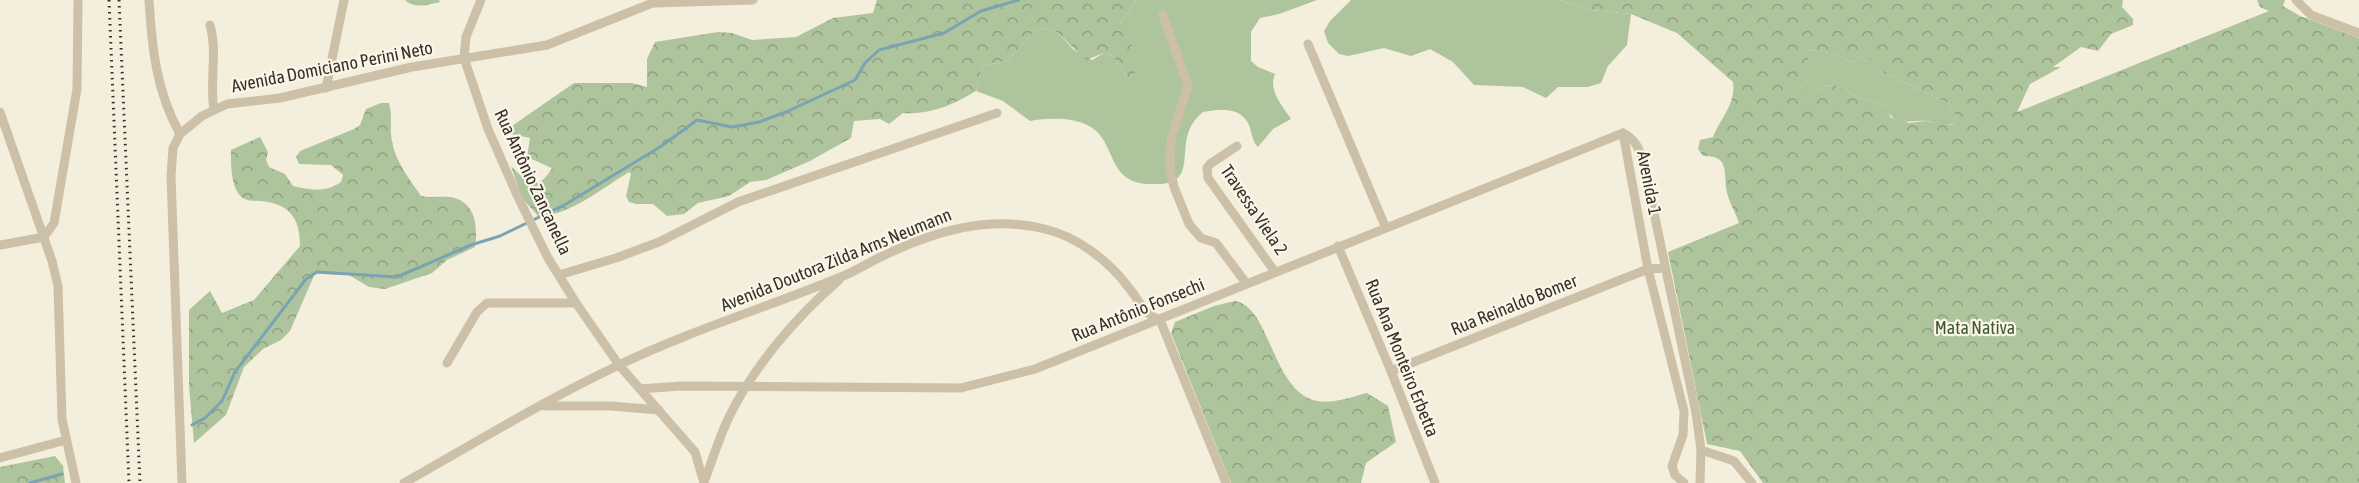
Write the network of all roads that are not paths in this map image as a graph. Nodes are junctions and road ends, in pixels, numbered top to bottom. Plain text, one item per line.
1 (78, 0) edge
2 (149, 0) edge
3 (344, 0) edge
4 (481, 0) edge
5 (753, 0) edge
6 (2296, 0) edge
7 (657, 1) edge
8 (1163, 15) dead end
9 (210, 25) dead end
10 (2359, 33) edge
11 (1308, 44) dead end
12 (464, 58) junction
13 (326, 88) junction
14 (214, 110) junction
15 (998, 113) dead end
16 (0, 115) edge
17 (1623, 133) junction
18 (180, 134) junction
19 (1237, 146) dead end
20 (1385, 226) junction
21 (44, 237) junction
22 (0, 245) edge
23 (1338, 246) junction
24 (1665, 268) junction
25 (1648, 269) junction
26 (1275, 272) junction
27 (558, 275) junction
28 (844, 276) junction
29 (1246, 284) junction
30 (576, 303) junction
31 (1160, 320) junction
32 (447, 363) dead end
33 (619, 365) junction
34 (1391, 371) junction
35 (747, 387) junction
36 (640, 389) junction
37 (542, 406) junction
38 (659, 410) junction
39 (66, 440) junction
40 (1701, 450) junction
41 (0, 458) edge
42 (1699, 469) junction
43 (1678, 478) edge
44 (76, 483) edge
45 (182, 483) edge
46 (404, 483) edge
47 (704, 483) edge
48 (1226, 483) edge
49 (1435, 483) edge
50 (1666, 483) edge
51 (1700, 483) edge
52 (1752, 483) edge

1 - 21 street
2 - 18 street
3 - 13 street
4 - 12 street, Rua Antônio Zancanella
5 - 7 street, Avenida Domiciano Perini Neto
6 - 10 street
7 - 12 street, Avenida Domiciano Perini Neto
8 - 29 street
9 - 14 street
11 - 20 street
12 - 13 street, Avenida Domiciano Perini Neto
12 - 27 street, Rua Antônio Zancanella
13 - 14 street, Avenida Domiciano Perini Neto
14 - 18 street, Avenida Domiciano Perini Neto
15 - 27 street
16 - 21 street
17 - 20 street, Rua Antônio Fonsechi
17 - 24 street, Avenida 1
17 - 25 street, Avenida 1
18 - 45 street
19 - 26 street, Travessa Viela 2
20 - 23 street, Rua Antônio Fonsechi
21 - 22 street
21 - 39 street
23 - 26 street, Rua Antônio Fonsechi
23 - 34 street, Rua Ana Monteiro Erbetta
24 - 25 street, Rua Reinaldo Bomer
24 - 40 street, Avenida 1
25 - 34 street, Rua Reinaldo Bomer
25 - 43 street, Avenida 1
26 - 29 street, Rua Antônio Fonsechi
27 - 30 street, Rua Antônio Zancanella
28 - 31 street, Avenida Doutora Zilda Arns Neumann
28 - 33 street, Avenida Doutora Zilda Arns Neumann
28 - 35 street
29 - 31 street, Rua Antônio Fonsechi
30 - 32 street
30 - 33 street, Rua Antônio Zancanella
31 - 35 street, Rua Antônio Fonsechi
31 - 48 street
33 - 36 street, Rua Antônio Zancanella
33 - 37 street, Avenida Doutora Zilda Arns Neumann
34 - 49 street, Rua Ana Monteiro Erbetta
35 - 36 street, Rua Antônio Fonsechi
35 - 47 street
36 - 38 street, Rua Antônio Zancanella
37 - 38 street, Avenida Doutora Zilda Arns Neumann
37 - 46 street, Avenida Doutora Zilda Arns Neumann
38 - 47 street, Rua Antônio Zancanella
39 - 41 street
39 - 44 street
40 - 42 street, Avenida 1
40 - 52 street
42 - 43 street
42 - 51 street, Avenida 1
43 - 50 street, Avenida 1

